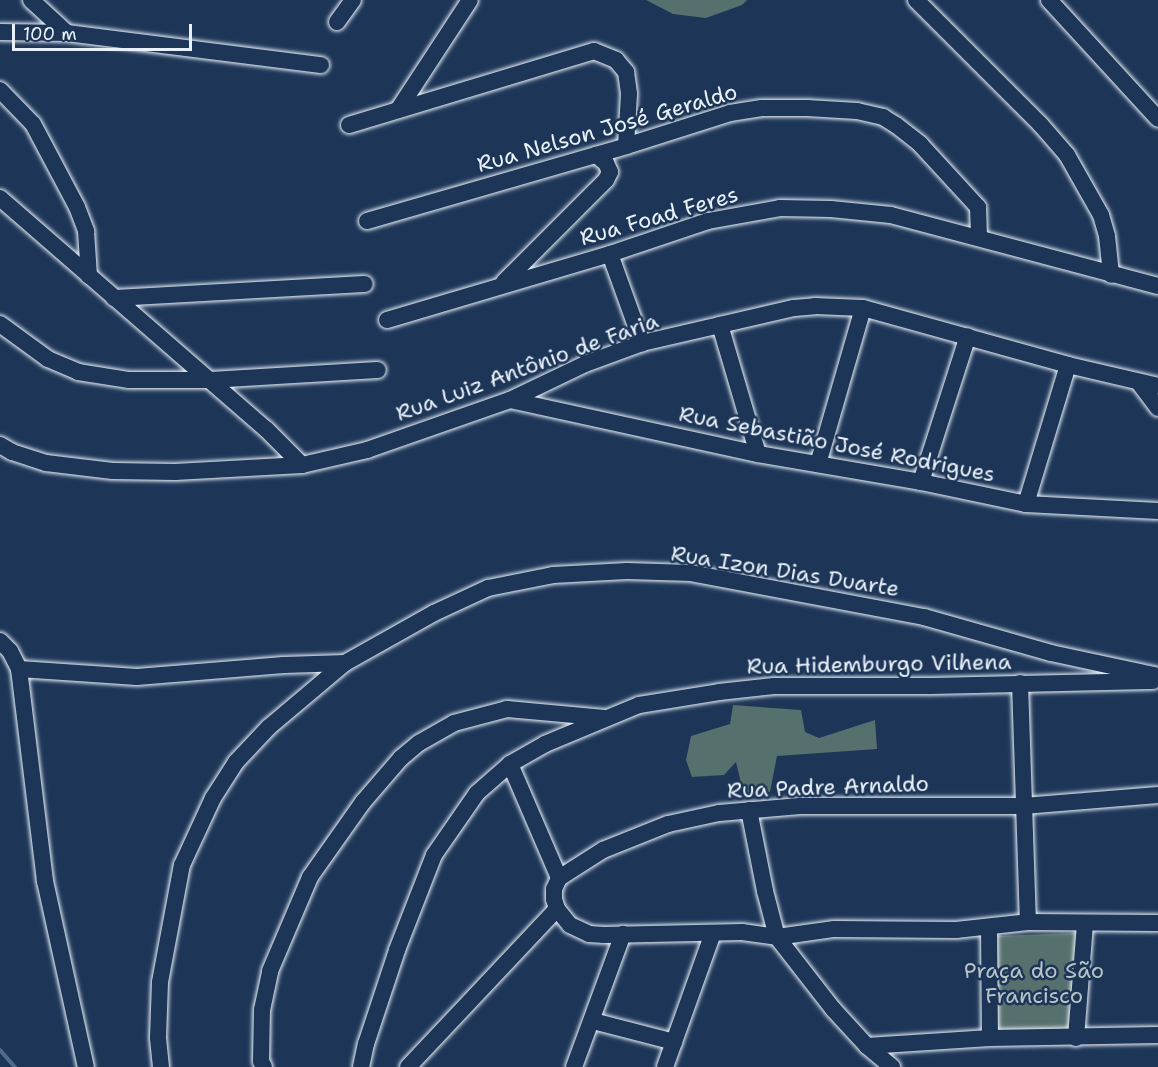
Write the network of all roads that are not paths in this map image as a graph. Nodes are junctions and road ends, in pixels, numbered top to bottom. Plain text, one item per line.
1 (31, 0) edge
2 (353, 0) edge
3 (470, 0) edge
4 (916, 0) edge
5 (1048, 0) edge
6 (337, 22) dead end
7 (0, 32) edge
8 (67, 33) junction
9 (321, 66) dead end
10 (0, 90) edge
11 (398, 110) junction
12 (1158, 118) edge
13 (349, 125) dead end
14 (626, 146) junction
15 (596, 155) junction
16 (0, 198) edge
17 (367, 221) dead end
18 (979, 237) junction
19 (610, 254) junction
20 (1111, 275) junction
21 (89, 276) junction
22 (365, 284) dead end
23 (502, 284) junction
24 (1158, 286) edge
25 (114, 298) junction
26 (863, 308) junction
27 (387, 320) dead end
28 (0, 324) edge
29 (720, 325) junction
30 (968, 336) junction
31 (642, 343) junction
32 (1068, 365) junction
33 (378, 370) dead end
34 (210, 380) junction
35 (1140, 384) junction
36 (1158, 386) edge
37 (510, 400) junction
38 (1158, 408) edge
39 (4, 449) edge
40 (758, 454) junction
41 (818, 464) junction
42 (302, 465) junction
43 (921, 482) junction
44 (1026, 504) junction
45 (1158, 511) edge
46 (0, 641) edge
47 (345, 663) junction
48 (19, 669) junction
49 (1158, 678) edge
50 (1020, 683) junction
51 (606, 718) junction
52 (510, 764) junction
53 (1158, 795) edge
54 (1023, 806) junction
55 (748, 810) junction
56 (560, 878) junction
57 (557, 909) junction
58 (1029, 922) junction
59 (1158, 923) edge
60 (1085, 924) junction
61 (989, 927) junction
62 (712, 933) junction
63 (623, 934) junction
64 (777, 937) junction
65 (593, 1021) junction
66 (1158, 1035) edge
67 (990, 1038) junction
68 (1076, 1038) junction
69 (674, 1042) junction
70 (867, 1046) junction
71 (86, 1067) edge
72 (160, 1067) edge
73 (264, 1067) edge
74 (361, 1067) edge
75 (408, 1067) edge
76 (574, 1067) edge
77 (665, 1067) edge
78 (892, 1067) edge

1 - 8 street
2 - 6 street
3 - 11 street
4 - 20 street
5 - 12 street
7 - 8 street
8 - 9 street
10 - 21 street
11 - 13 street
11 - 14 street
14 - 15 street, Rua Nelson José Geraldo
14 - 18 street, Rua Nelson José Geraldo
15 - 17 street, Rua Nelson José Geraldo
15 - 23 street
16 - 21 street
18 - 19 street, Rua Foad Feres
18 - 20 street, Rua Foad Feres
19 - 23 street, Rua Foad Feres
19 - 31 street
20 - 24 street, Rua Foad Feres
21 - 25 street
22 - 25 street
23 - 27 street, Rua Foad Feres
25 - 34 street
26 - 29 street, Rua Luiz Antônio de Faria
26 - 30 street, Rua Luiz Antônio de Faria
26 - 41 street
28 - 34 street
29 - 31 street, Rua Luiz Antônio de Faria
29 - 40 street
30 - 32 street, Rua Luiz Antônio de Faria
30 - 43 street
31 - 37 street, Rua Luiz Antônio de Faria
32 - 35 street, Rua Luiz Antônio de Faria
32 - 44 street
33 - 34 street
34 - 42 street
35 - 36 street, Rua Luiz Antônio de Faria
35 - 38 street
37 - 40 street, Rua Sebastião José Rodrigues
37 - 42 street, Rua Luiz Antônio de Faria
39 - 42 street, Rua Luiz Antônio de Faria
40 - 41 street, Rua Sebastião José Rodrigues
41 - 43 street, Rua Sebastião José Rodrigues
43 - 44 street, Rua Sebastião José Rodrigues
44 - 45 street, Rua Sebastião José Rodrigues
46 - 48 street
47 - 48 street
47 - 49 street, Rua Izon Dias Duarte
47 - 72 street, Rua Izon Dias Duarte
48 - 71 street
49 - 50 street, Rua Hidemburgo Vilhena
50 - 51 street, Rua Hidemburgo Vilhena
50 - 54 street
51 - 52 street, Rua Hidemburgo Vilhena
51 - 73 street
52 - 56 street
52 - 74 street, Rua Hidemburgo Vilhena
53 - 54 street, Rua Padre Arnaldo
54 - 55 street, Rua Padre Arnaldo
54 - 58 street
55 - 56 street, Rua Padre Arnaldo
55 - 64 street
56 - 57 street
57 - 63 street
57 - 75 street
58 - 60 street
58 - 61 street
59 - 60 street
60 - 68 street
61 - 64 street
61 - 67 street
62 - 63 street
62 - 64 street
62 - 69 street
63 - 65 street
64 - 70 street
65 - 69 street
65 - 76 street
66 - 68 street
67 - 68 street
67 - 70 street
69 - 77 street
70 - 78 street

